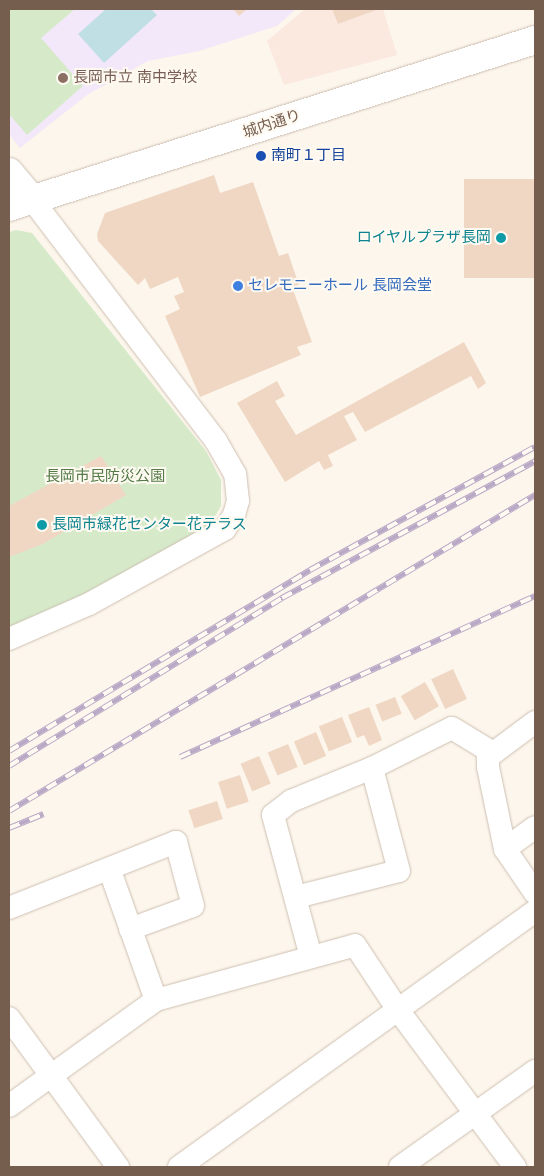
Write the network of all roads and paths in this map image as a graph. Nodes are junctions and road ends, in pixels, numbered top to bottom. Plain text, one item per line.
1 (535, 40) edge
2 (9, 172) edge
3 (21, 204) edge
4 (9, 639) edge
5 (535, 722) edge
6 (493, 753) junction
7 (372, 768) junction
8 (535, 827) edge
9 (505, 848) junction
10 (110, 871) junction
11 (535, 893) edge
12 (296, 897) junction
13 (9, 908) edge
14 (535, 910) edge
15 (130, 929) junction
16 (311, 957) junction
17 (156, 1000) junction
18 (398, 1010) junction
19 (9, 1018) edge
20 (535, 1071) edge
21 (52, 1074) junction
22 (9, 1106) edge
23 (473, 1114) junction
24 (118, 1167) edge
25 (180, 1167) edge
26 (400, 1167) edge
27 (515, 1167) edge

1 - 3 street, 城内通り
2 - 3 street
3 - 4 street
5 - 6 street
6 - 7 street
6 - 9 street
7 - 12 street
7 - 12 street
8 - 9 street
9 - 11 street
10 - 13 street
10 - 15 street
10 - 15 street
12 - 16 street
14 - 18 street
15 - 17 street
16 - 17 street
16 - 18 street
17 - 21 street
18 - 23 street
18 - 25 street
19 - 21 street
20 - 23 street
21 - 22 street
21 - 24 street
23 - 26 street
23 - 27 street

